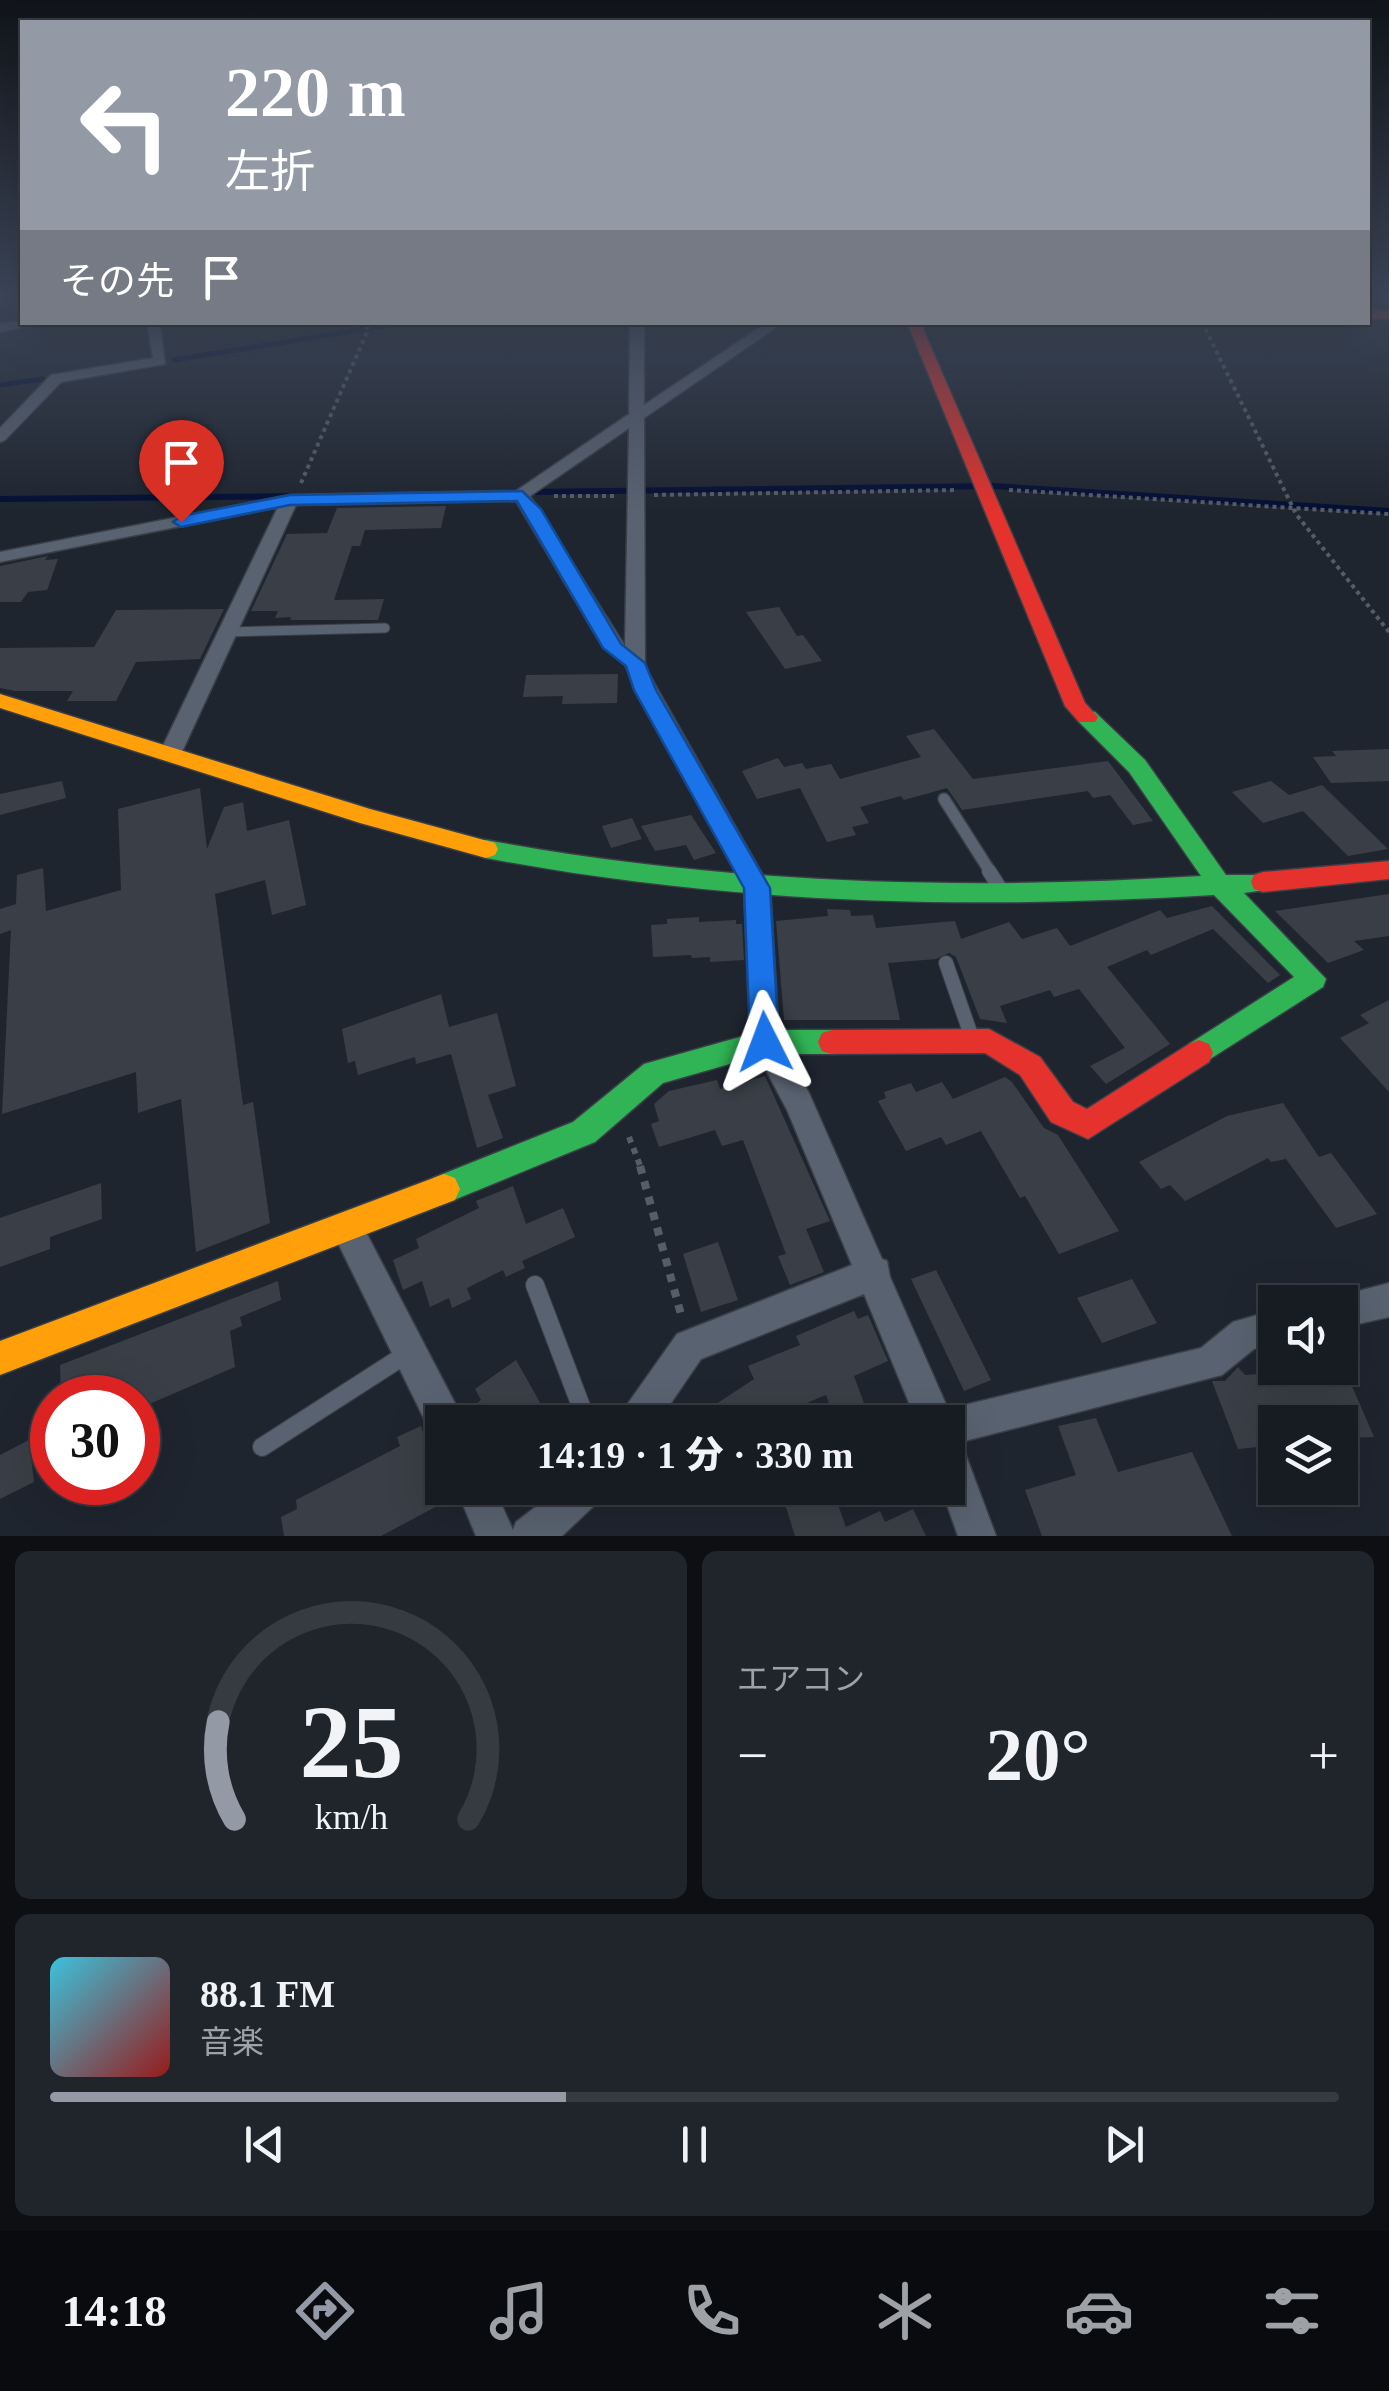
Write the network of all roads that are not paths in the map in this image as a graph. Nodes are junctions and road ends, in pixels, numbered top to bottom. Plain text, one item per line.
1 (107, 370) edge
2 (638, 370) edge
3 (705, 370) edge
4 (933, 370) edge
5 (638, 414) junction
6 (0, 436) edge
7 (522, 496) junction
8 (292, 500) junction
9 (0, 557) edge
10 (385, 628) dead end
11 (228, 632) junction
12 (635, 663) junction
13 (0, 701) edge
14 (170, 754) junction
15 (944, 799) dead end
16 (1389, 870) edge
17 (1220, 885) junction
18 (757, 888) junction
19 (1003, 893) junction
20 (946, 964) dead end
21 (972, 1040) junction
22 (765, 1042) junction
23 (347, 1228) junction
24 (874, 1273) junction
25 (535, 1285) dead end
26 (1389, 1300) edge
27 (1358, 1307) edge
28 (1258, 1331) edge
29 (410, 1352) junction
30 (0, 1358) edge
31 (437, 1405) edge
32 (580, 1405) edge
33 (649, 1405) edge
34 (929, 1405) edge
35 (965, 1423) edge
36 (262, 1447) dead end
37 (965, 1501) edge
38 (482, 1505) edge
39 (566, 1505) edge
40 (496, 1536) edge
41 (530, 1536) edge
42 (978, 1536) edge

1 - 6 street
2 - 5 street
3 - 5 street
4 - 17 street
5 - 7 street
5 - 12 street
7 - 8 street
7 - 12 street
8 - 9 street
8 - 11 street
10 - 11 lane
11 - 14 street
12 - 18 street
13 - 14 street
14 - 18 street
15 - 19 lane
16 - 17 street
17 - 19 street
17 - 21 street
18 - 19 street
18 - 22 street
20 - 21 lane
21 - 22 street
22 - 23 street
22 - 24 street
23 - 29 street
23 - 30 street
24 - 33 street
24 - 34 street
25 - 32 lane
26 - 27 street
28 - 35 street
29 - 31 street
29 - 36 lane
37 - 42 street
38 - 40 street
39 - 41 street

